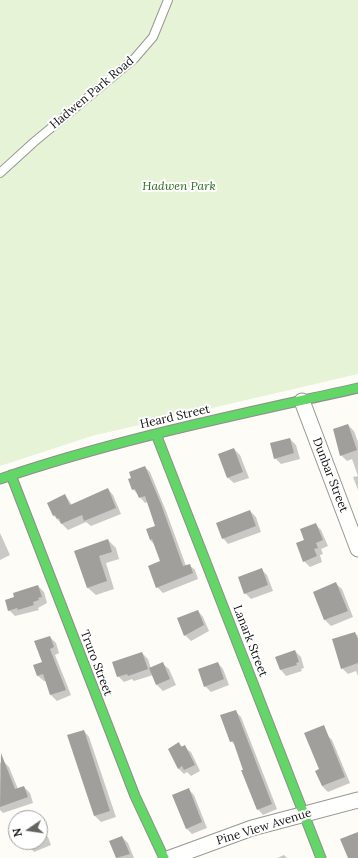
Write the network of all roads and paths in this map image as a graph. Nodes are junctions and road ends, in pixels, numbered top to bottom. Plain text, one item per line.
1 (168, 0) edge
2 (0, 173) edge
3 (358, 388) edge
4 (302, 401) junction
5 (156, 434) junction
6 (11, 475) junction
7 (0, 479) edge
8 (358, 549) edge
9 (358, 800) edge
10 (304, 813) junction
11 (164, 858) edge
12 (170, 858) edge
13 (321, 858) edge

1 - 2 lane, Hadwen Park Road
3 - 4 street, Heard Street
4 - 5 street, Heard Street
4 - 8 street, Dunbar Street
5 - 6 street, Heard Street
5 - 10 street, Lanark Street
6 - 7 street, Heard Street
6 - 11 street, Truro Street
9 - 10 street, Pine View Avenue
10 - 12 street, Pine View Avenue
10 - 13 street, Lanark Street

